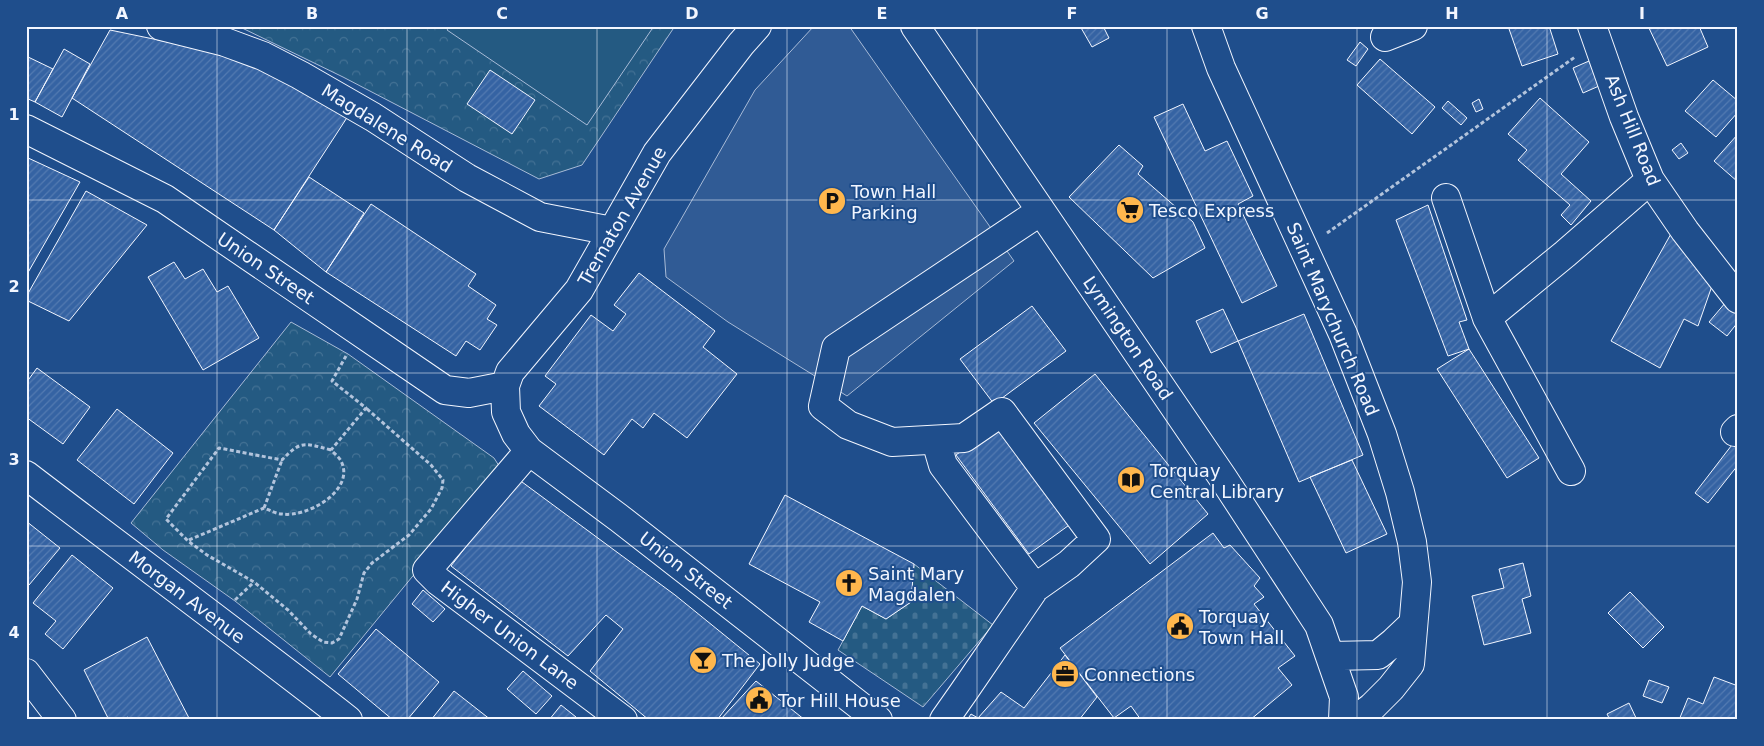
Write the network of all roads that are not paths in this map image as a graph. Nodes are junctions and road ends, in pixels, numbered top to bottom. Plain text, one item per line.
1 (161, 26) edge
2 (757, 26) edge
3 (915, 26) edge
4 (1206, 26) edge
5 (1414, 26) edge
6 (1595, 33) edge
7 (1385, 37) dead end
8 (26, 128) edge
9 (1650, 180) junction
10 (1446, 198) dead end
11 (1041, 211) junction
12 (612, 231) junction
13 (1738, 299) edge
14 (1487, 318) junction
15 (506, 399) junction
16 (936, 441) junction
17 (529, 451) junction
18 (1571, 471) dead end
19 (26, 475) edge
20 (1035, 588) junction
21 (1413, 624) junction
22 (1331, 656) junction
23 (26, 673) edge
24 (62, 720) edge
25 (348, 720) edge
26 (623, 720) edge
27 (878, 720) edge
28 (944, 720) edge
29 (1342, 720) edge
30 (1355, 720) edge

1 - 12 street, Magdalene Road
2 - 12 street, Trematon Avenue
3 - 11 street, Lymington Road
4 - 21 street, Saint Marychurch Road
5 - 7 street
6 - 9 street, Ash Hill Road
8 - 15 street, Union Street
9 - 13 street, Ash Hill Road
9 - 14 street
10 - 14 street
11 - 16 street
11 - 22 street, Lymington Road
12 - 15 street, Trematon Avenue
14 - 18 street
15 - 17 street, Union Street
16 - 20 street
16 - 20 street
17 - 26 street, Higher Union Lane
17 - 27 street, Union Street
19 - 25 street, Morgan Avenue
20 - 28 street
21 - 22 street
21 - 30 street, Saint Marychurch Road
22 - 29 street, Lymington Road
23 - 24 street

